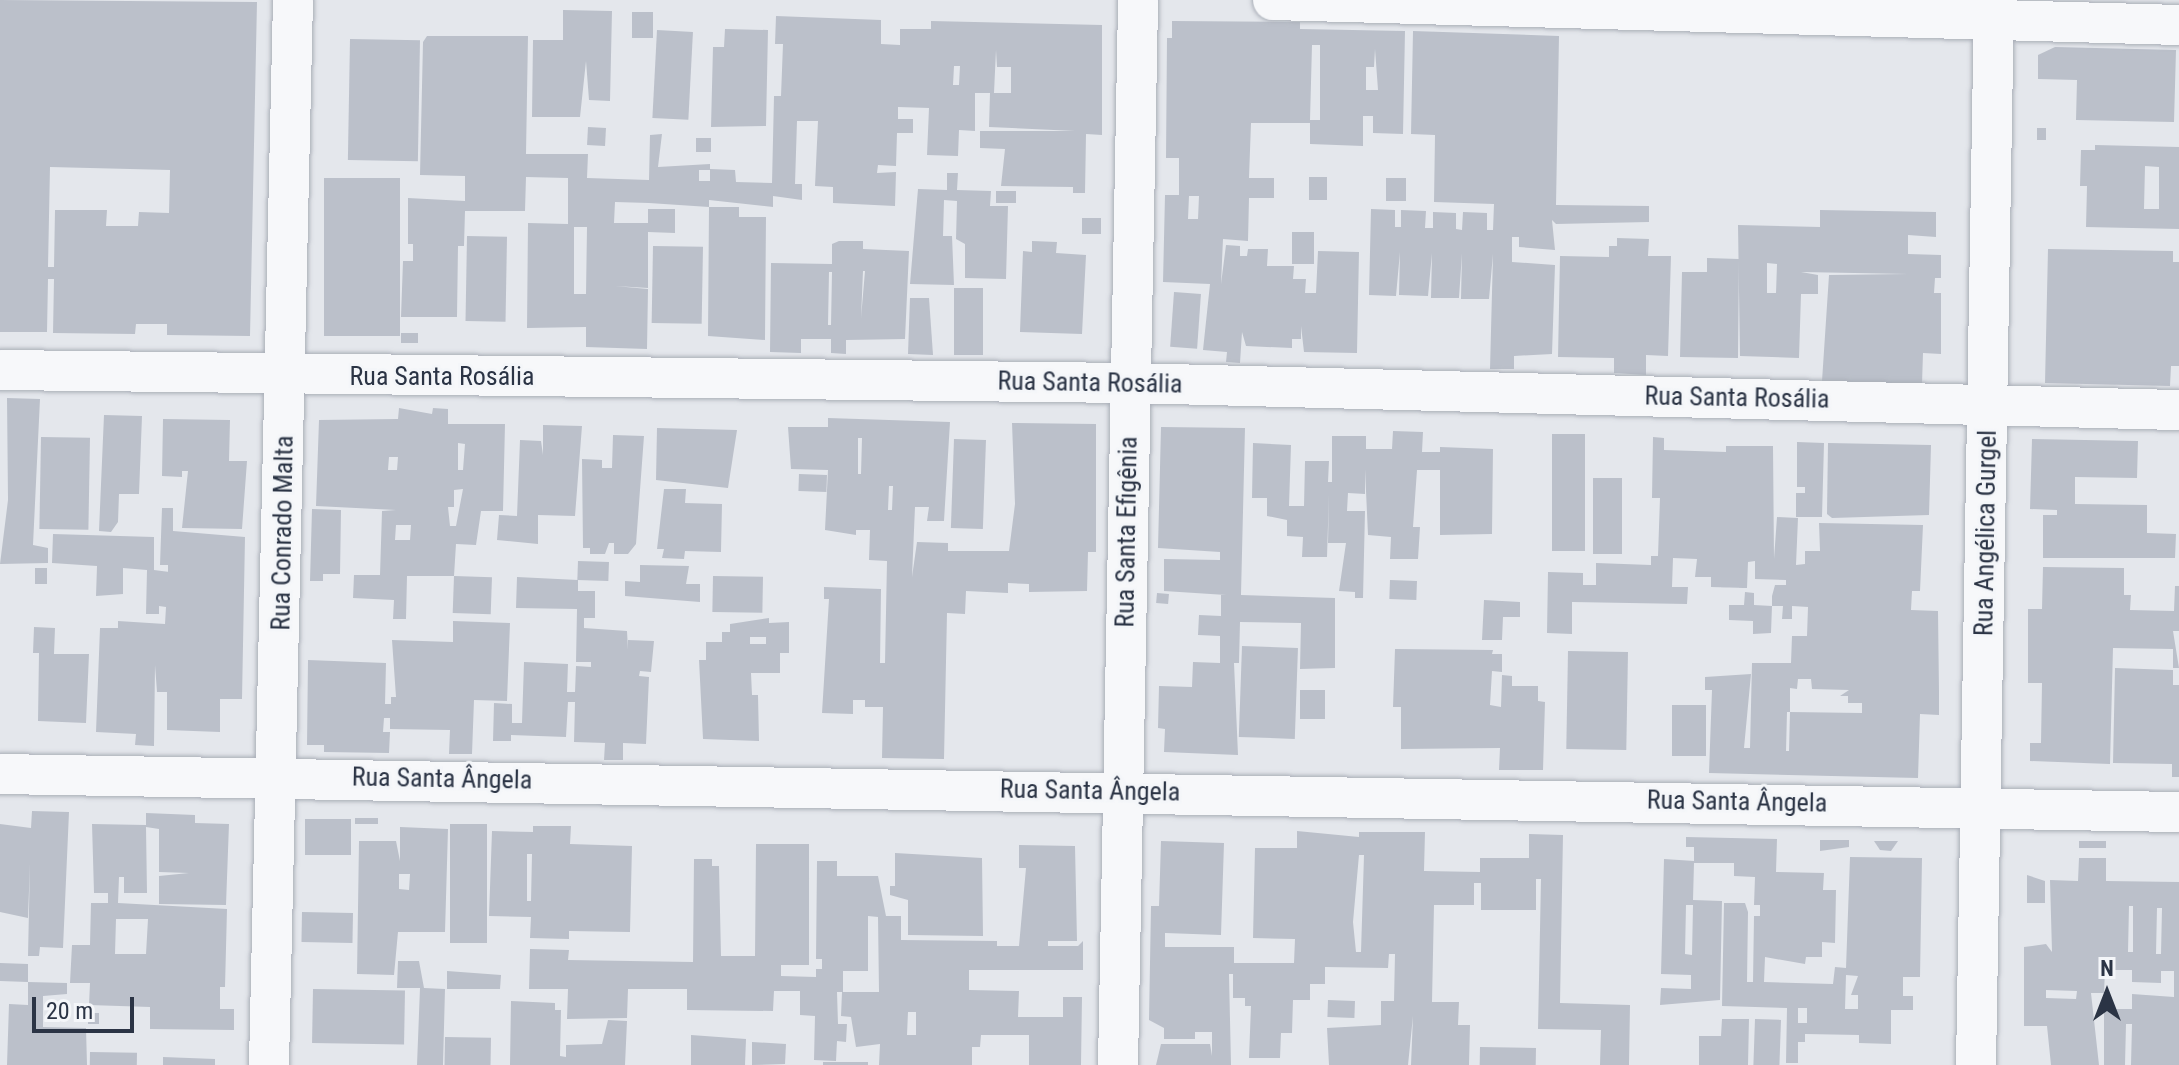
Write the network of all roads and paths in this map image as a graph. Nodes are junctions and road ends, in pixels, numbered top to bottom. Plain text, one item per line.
1 (293, 0) edge
2 (1138, 0) edge
3 (1273, 0) edge
4 (1993, 10) edge
5 (2179, 25) edge
6 (0, 370) edge
7 (287, 376) junction
8 (1131, 383) junction
9 (1989, 404) junction
10 (2179, 410) edge
11 (0, 774) edge
12 (277, 775) junction
13 (1120, 792) junction
14 (1980, 806) junction
15 (2179, 812) edge
16 (269, 1065) edge
17 (1118, 1065) edge
18 (1976, 1065) edge

1 - 7 street, Rua Conrado Malta
2 - 8 street, Rua Santa Efigênia
3 - 4 street
4 - 5 street
4 - 9 street, Rua Angélica Gurgel
6 - 7 street, Rua Santa Rosália
7 - 8 street, Rua Santa Rosália
7 - 12 street, Rua Conrado Malta
8 - 9 street, Rua Santa Rosália
8 - 13 street, Rua Santa Efigênia
9 - 10 street, Rua Santa Rosália
9 - 14 street, Rua Angélica Gurgel
11 - 12 street, Rua Santa Ângela
12 - 13 street, Rua Santa Ângela
12 - 16 street, Rua Conrado Malta
13 - 14 street, Rua Santa Ângela
13 - 17 street, Rua Santa Efigênia
14 - 15 street, Rua Santa Ângela
14 - 18 street, Rua Angélica Gurgel

